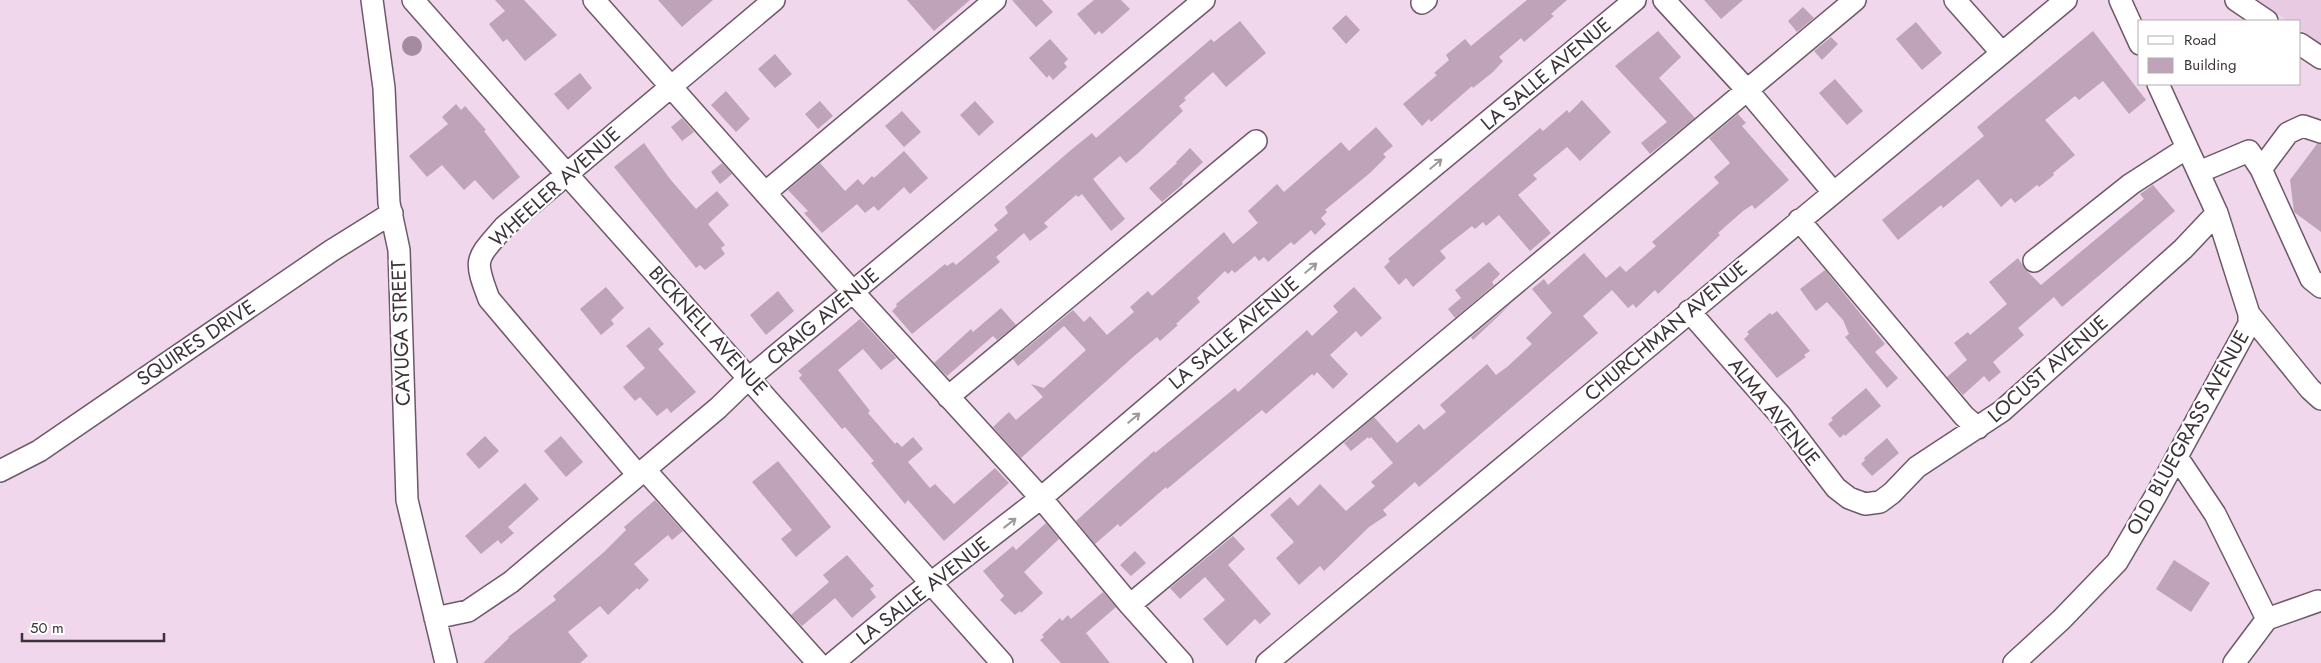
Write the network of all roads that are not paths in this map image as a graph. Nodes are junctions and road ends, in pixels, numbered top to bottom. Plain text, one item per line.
1 (372, 0) edge
2 (413, 0) edge
3 (594, 0) edge
4 (774, 0) edge
5 (994, 0) edge
6 (1204, 0) edge
7 (1634, 0) edge
8 (1664, 0) edge
9 (1855, 0) edge
10 (1954, 0) edge
11 (2066, 0) edge
12 (2120, 0) edge
13 (2236, 0) edge
14 (2266, 20) edge
15 (2138, 40) edge
16 (2301, 45) edge
17 (2002, 53) junction
18 (2321, 58) edge
19 (2158, 85) edge
20 (670, 86) junction
21 (1747, 90) junction
22 (2321, 132) edge
23 (1256, 141) dead end
24 (2187, 148) junction
25 (2261, 169) junction
26 (567, 172) junction
27 (2198, 172) junction
28 (1833, 192) junction
29 (765, 193) junction
30 (392, 213) junction
31 (2217, 213) junction
32 (1799, 220) junction
33 (2034, 261) dead end
34 (2321, 287) edge
35 (853, 292) junction
36 (1689, 312) junction
37 (2249, 314) junction
38 (749, 378) junction
39 (948, 397) junction
40 (2321, 399) edge
41 (1978, 428) junction
42 (2177, 457) junction
43 (0, 471) edge
44 (641, 472) junction
45 (1041, 498) junction
46 (1865, 504) joint
47 (930, 585) junction
48 (2318, 602) dead end
49 (1130, 605) junction
50 (436, 618) junction
51 (2267, 619) junction
52 (446, 663) edge
53 (818, 663) edge
54 (833, 663) edge
55 (1002, 663) edge
56 (1182, 663) edge
57 (1267, 663) edge
58 (2014, 663) edge
59 (2234, 663) edge

1 - 30 street, CAYUGA STREET
2 - 26 street, BICKNELL AVENUE
3 - 20 street
4 - 20 street, WHEELER AVENUE
5 - 29 street
6 - 35 street, CRAIG AVENUE
45 -> 7 street, LA SALLE AVENUE
8 - 21 street
9 - 21 street
10 - 17 street
11 - 17 street, CHURCHMAN AVENUE
12 - 15 street
13 - 14 street
16 - 18 street
17 - 28 street, CHURCHMAN AVENUE
19 - 24 street, OLD BLUEGRASS AVENUE
20 - 26 street, WHEELER AVENUE
20 - 29 street
21 - 28 street
21 - 49 street
22 - 25 street
23 - 39 street
24 - 27 street, OLD BLUEGRASS AVENUE
24 - 33 street
25 - 27 street
25 - 34 street
26 - 38 street, BICKNELL AVENUE
26 - 44 street, WHEELER AVENUE
27 - 31 street, OLD BLUEGRASS AVENUE
28 - 32 street, CHURCHMAN AVENUE
29 - 35 street
30 - 43 street, SQUIRES DRIVE
30 - 50 street, CAYUGA STREET
31 - 37 street, OLD BLUEGRASS AVENUE
31 - 41 street, LOCUST AVENUE
32 - 36 street, CHURCHMAN AVENUE
32 - 41 street
35 - 38 street, CRAIG AVENUE
35 - 39 street
36 - 46 street, ALMA AVENUE
36 - 57 street, CHURCHMAN AVENUE
37 - 40 street
37 - 42 street, OLD BLUEGRASS AVENUE
38 - 44 street, CRAIG AVENUE
38 - 47 street, BICKNELL AVENUE
39 - 45 street
41 - 46 street, LOCUST AVENUE
42 - 51 street
42 - 58 street, OLD BLUEGRASS AVENUE
44 - 50 street, CRAIG AVENUE
44 - 53 street, WHEELER AVENUE
47 -> 45 street, LA SALLE AVENUE
45 - 49 street
47 - 54 street, LA SALLE AVENUE
47 - 55 street, BICKNELL AVENUE
48 - 51 street
49 - 56 street
50 - 52 street, CAYUGA STREET
51 - 59 street

